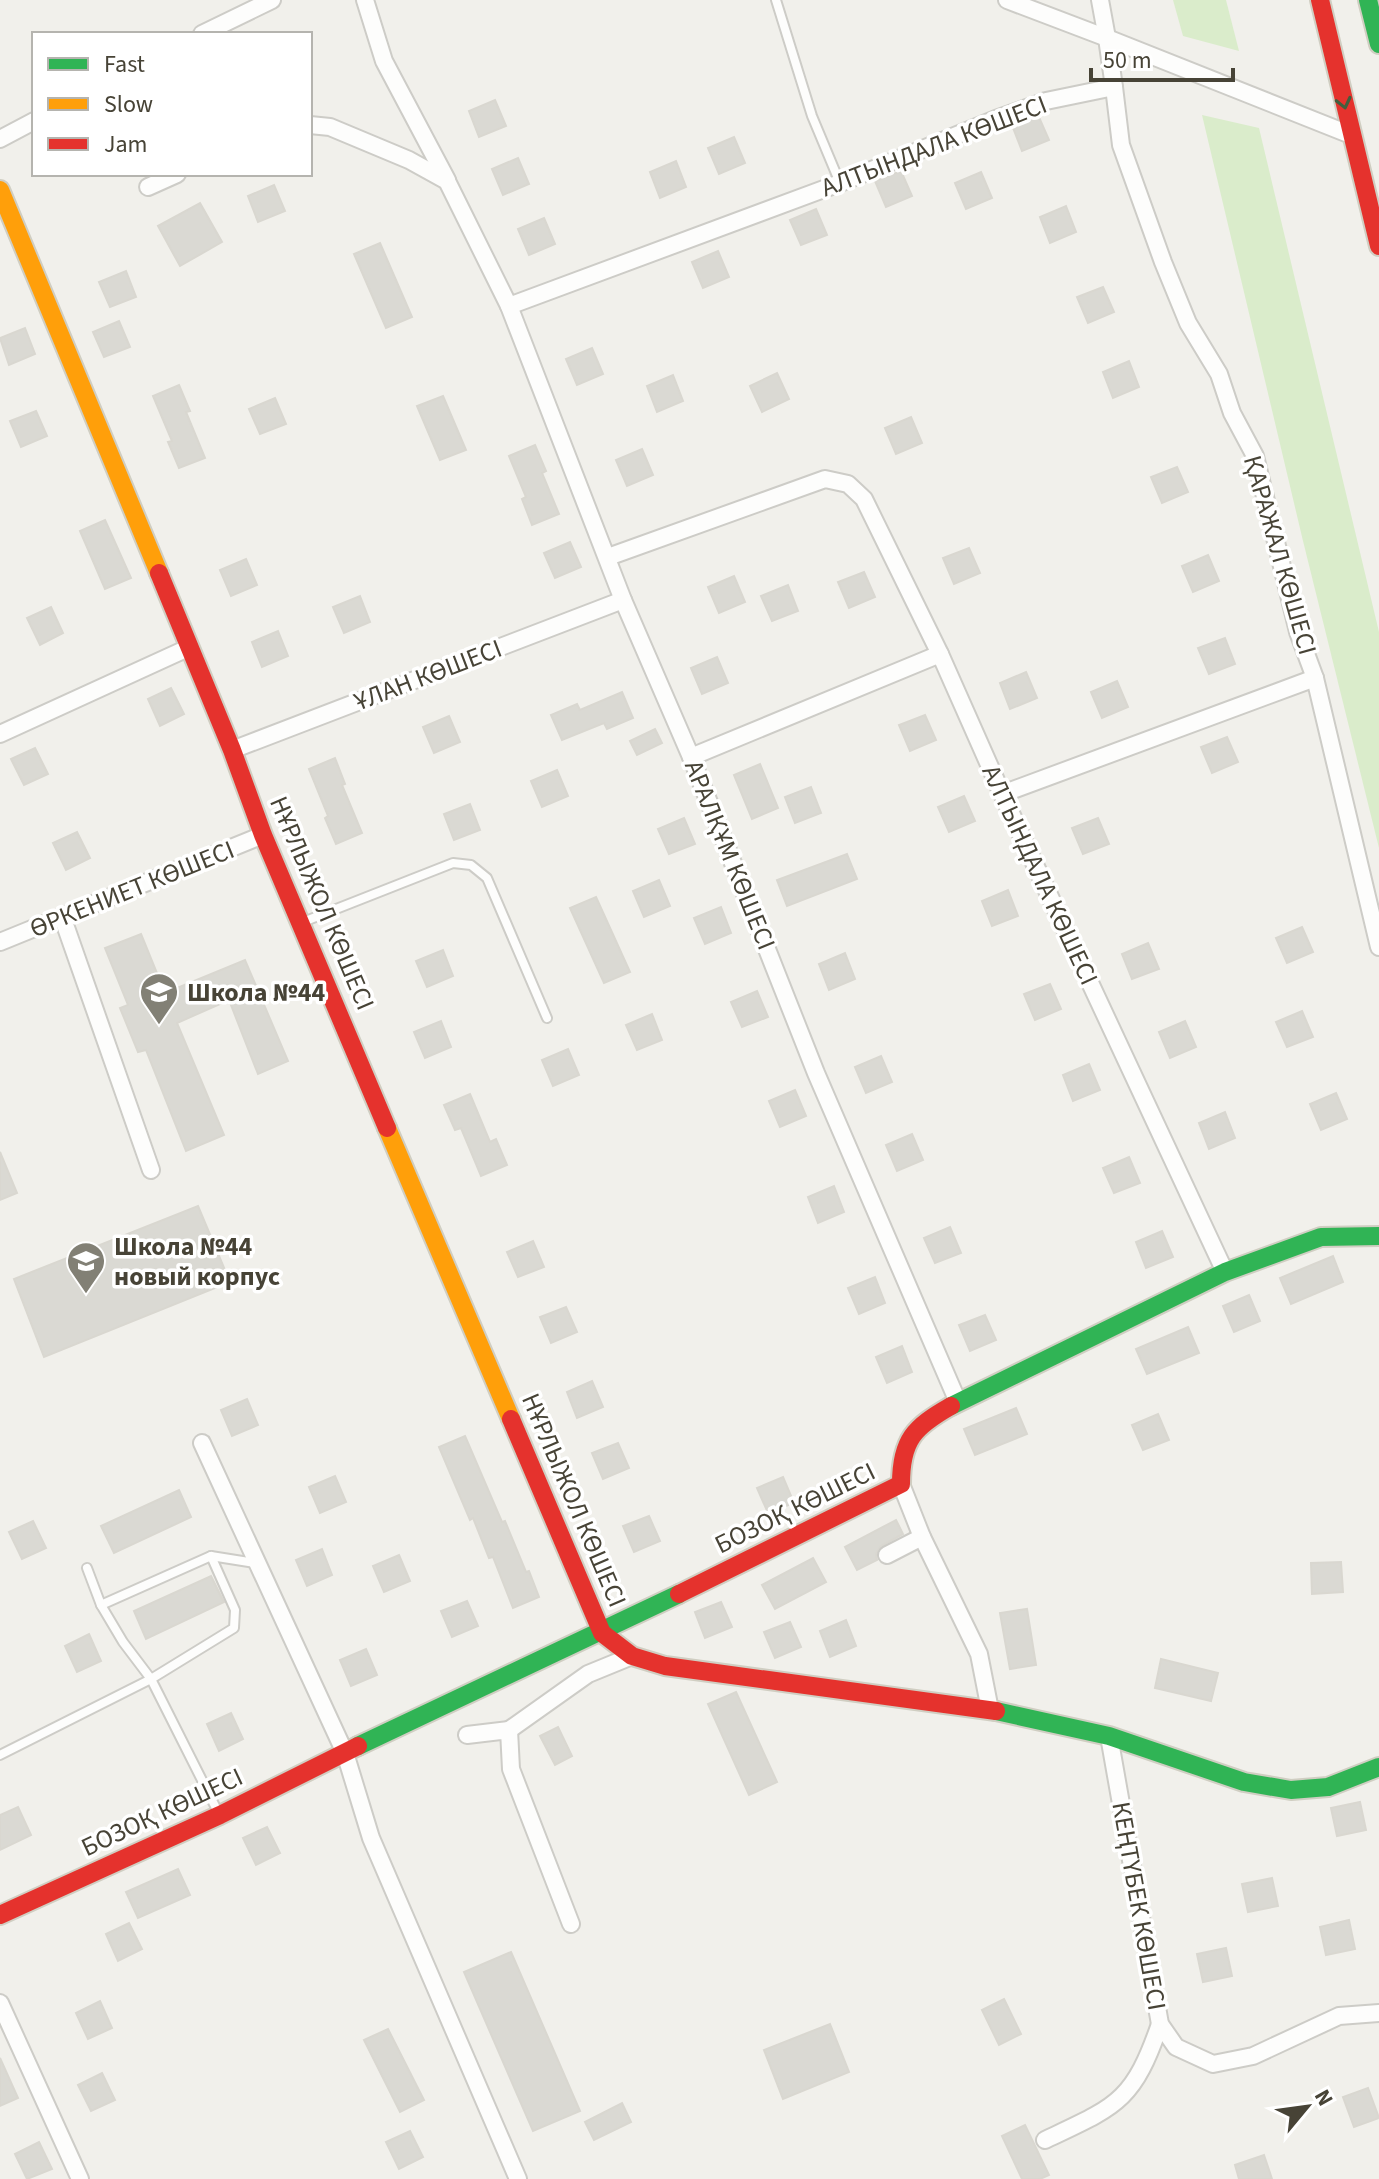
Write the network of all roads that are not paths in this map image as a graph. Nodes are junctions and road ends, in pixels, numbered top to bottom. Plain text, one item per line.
1 (272, 0) edge
2 (365, 0) edge
3 (776, 0) edge
4 (1007, 0) edge
5 (1100, 0) edge
6 (1320, 0) edge
7 (1368, 0) edge
8 (233, 17) junction
9 (206, 32) edge
10 (240, 32) edge
11 (1107, 38) junction
12 (1379, 44) edge
13 (1114, 87) junction
14 (32, 122) edge
15 (312, 125) edge
16 (1351, 135) junction
17 (0, 139) edge
18 (173, 176) edge
19 (447, 181) junction
20 (840, 183) junction
21 (148, 187) dead end
22 (0, 190) edge
23 (1379, 246) edge
24 (509, 306) junction
25 (608, 557) junction
26 (623, 600) junction
27 (188, 648) junction
28 (940, 654) junction
29 (1315, 678) junction
30 (0, 734) edge
31 (232, 750) junction
32 (691, 757) junction
33 (1002, 794) junction
34 (263, 835) junction
35 (63, 919) junction
36 (302, 923) junction
37 (0, 942) edge
38 (1379, 947) edge
39 (547, 1018) dead end
40 (151, 1170) dead end
41 (1379, 1236) edge
42 (1225, 1272) junction
43 (958, 1402) junction
44 (202, 1443) dead end
45 (901, 1484) junction
46 (922, 1537) junction
47 (887, 1555) dead end
48 (211, 1556) junction
49 (255, 1563) junction
50 (87, 1568) dead end
51 (101, 1605) junction
52 (602, 1633) junction
53 (632, 1656) junction
54 (151, 1679) junction
55 (990, 1710) junction
56 (509, 1730) junction
57 (467, 1735) dead end
58 (1109, 1736) junction
59 (345, 1753) junction
60 (0, 1755) edge
61 (1379, 1767) edge
62 (220, 1815) junction
63 (0, 1915) edge
64 (571, 1924) dead end
65 (0, 2003) edge
66 (1379, 2013) edge
67 (1160, 2024) junction
68 (1045, 2140) dead end
69 (80, 2179) edge
70 (518, 2179) edge

1 - 8 street
2 - 19 street, АРАЛҚҰМ КӨШЕСІ
3 - 20 lane
4 - 11 street
5 - 11 street
6 -> 16 street
7 - 12 street
8 - 9 street
8 - 10 street
11 - 13 street
11 - 16 street
13 - 20 street, АЛТЫНДАЛА КӨШЕСІ
13 - 29 street, ҚАРАЖАЛ КӨШЕСІ
14 - 17 street
15 - 19 street
16 - 23 street
18 - 21 street
19 - 24 street, АРАЛҚҰМ КӨШЕСІ
20 - 24 street, АЛТЫНДАЛА КӨШЕСІ
22 - 27 street, НҰРЛЫЖОЛ КӨШЕСІ
24 - 25 street, АРАЛҚҰМ КӨШЕСІ
25 - 26 street, АРАЛҚҰМ КӨШЕСІ
25 - 28 street, АЛТЫНДАЛА КӨШЕСІ
26 - 31 street, ҰЛАН КӨШЕСІ
26 - 32 street, АРАЛҚҰМ КӨШЕСІ
27 - 30 street
27 - 31 street, НҰРЛЫЖОЛ КӨШЕСІ
28 - 32 street
28 - 33 street, АЛТЫНДАЛА КӨШЕСІ
29 - 33 street
29 - 38 street, ҚАРАЖАЛ КӨШЕСІ
31 - 34 street, НҰРЛЫЖОЛ КӨШЕСІ
32 - 43 street, АРАЛҚҰМ КӨШЕСІ
33 - 42 street, АЛТЫНДАЛА КӨШЕСІ
34 - 35 street, ӨРКЕНИЕТ КӨШЕСІ
34 - 36 street, НҰРЛЫЖОЛ КӨШЕСІ
35 - 37 street, ӨРКЕНИЕТ КӨШЕСІ
35 - 40 street
36 - 39 lane
36 - 52 street, НҰРЛЫЖОЛ КӨШЕСІ
41 - 42 street, БОЗОҚ КӨШЕСІ
42 - 43 street, БОЗОҚ КӨШЕСІ
43 - 45 street, БОЗОҚ КӨШЕСІ
44 - 49 street
45 - 46 street
45 - 52 street, БОЗОҚ КӨШЕСІ
46 - 47 street
46 - 55 street
48 - 49 lane
48 - 51 lane
48 - 54 lane
49 - 59 street
50 - 51 lane
51 - 54 lane
52 - 53 street
52 - 59 street, БОЗОҚ КӨШЕСІ
53 - 55 street
53 - 56 street
54 - 60 lane
54 - 62 lane
55 - 58 street
56 - 57 street
56 - 64 street
58 - 61 street
58 - 67 street, КЕҢТҮБЕК КӨШЕСІ
59 - 62 street, БОЗОҚ КӨШЕСІ
59 - 70 street
62 - 63 street, БОЗОҚ КӨШЕСІ
65 - 69 street
66 - 67 street, КЕҢТҮБЕК КӨШЕСІ
67 - 68 street

